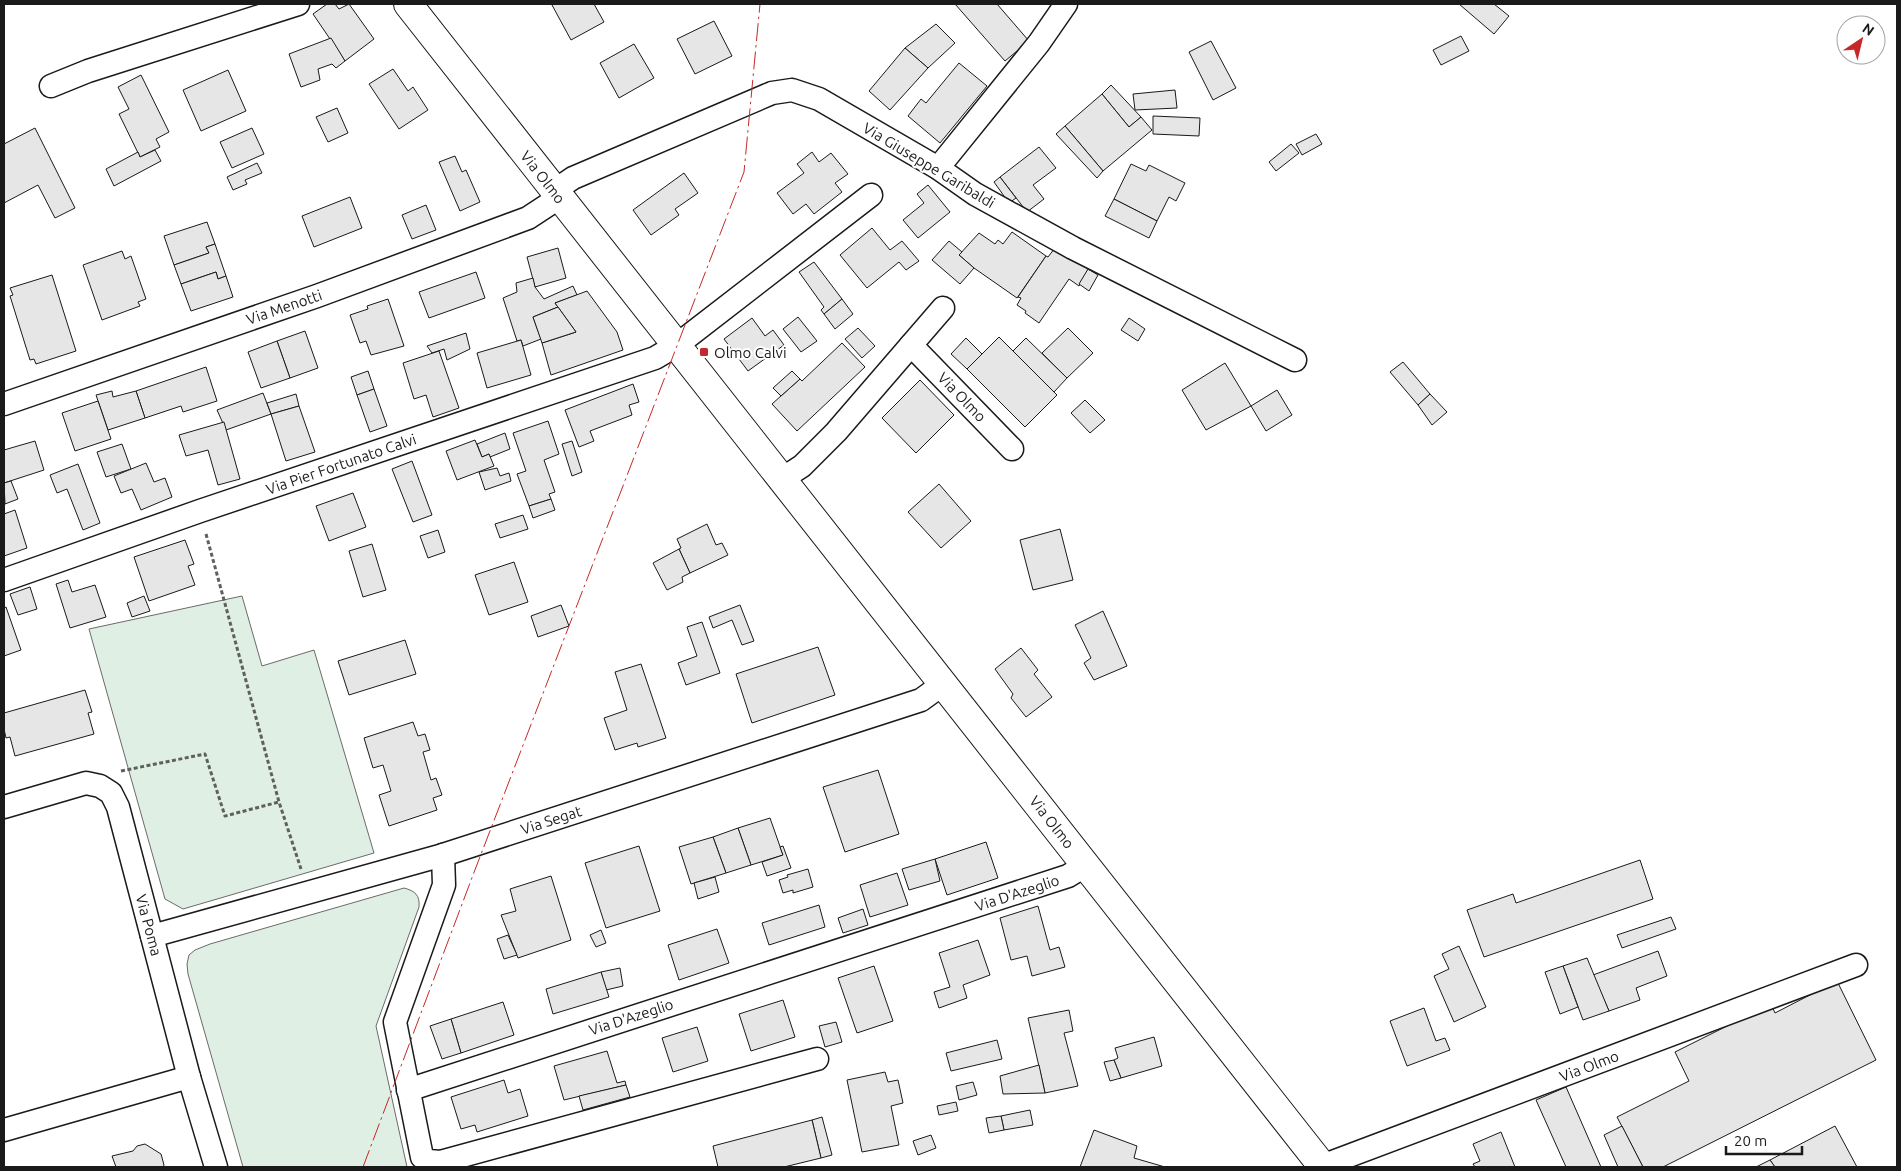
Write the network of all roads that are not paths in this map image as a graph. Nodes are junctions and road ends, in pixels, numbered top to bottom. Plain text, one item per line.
1 (298, 4) edge
2 (1066, 4) edge
3 (412, 5) edge
4 (51, 86) dead end
5 (938, 168) junction
6 (557, 194) junction
7 (871, 195) dead end
8 (943, 308) dead end
9 (676, 345) junction
10 (911, 345) junction
11 (1295, 360) dead end
12 (4, 404) edge
13 (1012, 449) dead end
14 (782, 479) junction
15 (4, 580) edge
16 (943, 684) junction
17 (4, 807) edge
18 (443, 855) junction
19 (1086, 866) junction
20 (152, 936) junction
21 (1856, 965) dead end
22 (817, 1059) dead end
23 (189, 1077) junction
24 (408, 1090) junction
25 (4, 1130) edge
26 (216, 1167) edge
27 (1322, 1167) edge

1 - 4 street
2 - 5 street
3 - 6 street, Via Olmo
5 - 6 street, Via Giuseppe Garibaldi
5 - 11 street, Via Giuseppe Garibaldi
6 - 9 street, Via Olmo
6 - 12 street, Via Menotti
7 - 9 street
8 - 10 street
9 - 14 street, Via Olmo
9 - 15 street, Via Pier Fortunato Calvi
10 - 13 street, Via Olmo
10 - 14 street
14 - 16 street, Via Olmo
16 - 18 street, Via Segat
16 - 19 street, Via Olmo
17 - 20 street, Via Poma
18 - 20 street, Via Segat
18 - 24 street
19 - 24 street, Via D'Azeglio
19 - 27 street, Via Olmo
20 - 23 street, Via Poma
21 - 27 street, Via Olmo
22 - 24 street
23 - 25 street
23 - 26 street, Via Poma

